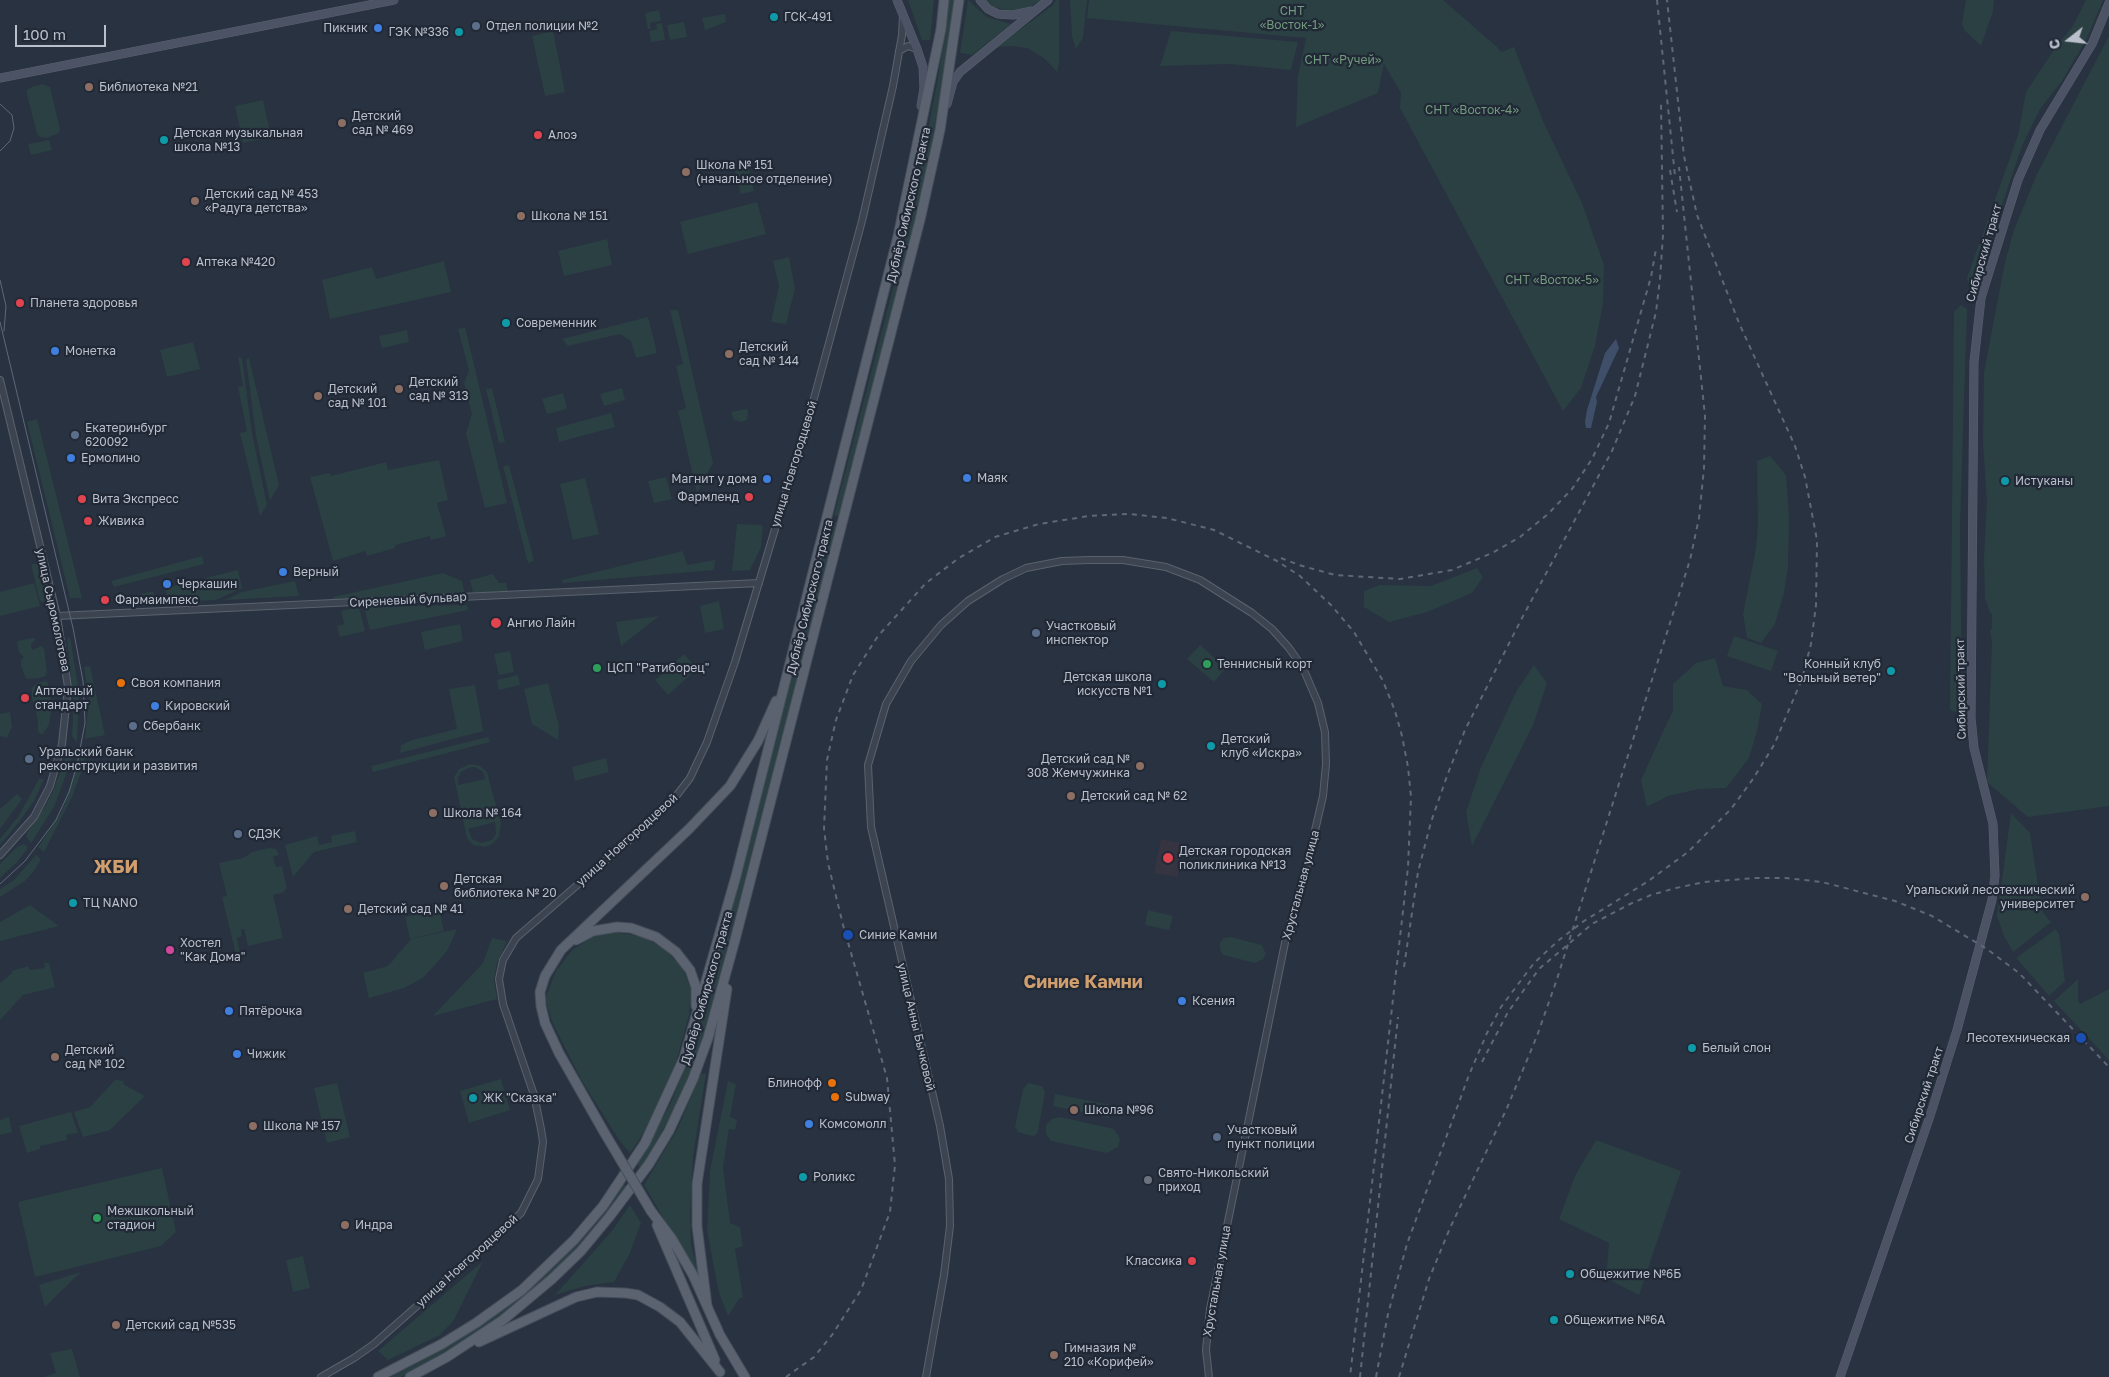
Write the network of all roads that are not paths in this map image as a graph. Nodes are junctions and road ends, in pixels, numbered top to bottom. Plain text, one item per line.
1 (394, 0) edge
2 (897, 0) edge
3 (944, 0) edge
4 (959, 0) edge
5 (980, 0) edge
6 (1048, 0) edge
7 (2109, 3) edge
8 (1039, 9) junction
9 (903, 14) junction
10 (918, 49) junction
11 (899, 51) junction
12 (0, 78) edge
13 (940, 130) junction
14 (915, 158) junction
15 (0, 380) edge
16 (1062, 561) joint
17 (759, 583) junction
18 (56, 616) junction
19 (792, 656) junction
20 (0, 855) edge
21 (736, 940) junction
22 (561, 950) junction
23 (670, 1091) junction
24 (651, 1211) junction
25 (707, 1306) junction
26 (448, 1357) junction
27 (722, 1374) edge
28 (744, 1375) edge
29 (321, 1377) edge
30 (378, 1377) edge
31 (410, 1377) edge
32 (926, 1377) edge
33 (1209, 1377) edge
34 (1840, 1377) edge

1 - 12 main road
2 - 9 main road
3 - 14 main road, Дублёр Сибирского тракта
4 - 13 main road, Дублёр Сибирского тракта
5 - 8 main road
6 - 8 main road
7 - 34 main road, Сибирский тракт
8 - 13 main road
9 - 10 main road
9 - 11 street, улица Новгородцевой
10 - 11 street
10 - 14 main road
11 - 17 street, улица Новгородцевой
13 - 21 main road, Дублёр Сибирского тракта
14 - 19 main road, Дублёр Сибирского тракта
15 - 18 street, улица Сыромолотова
16 - 32 street, улица Анны Бычковой
16 - 33 street, Хрустальная улица
17 - 18 street, Сиреневый бульвар
17 - 29 street, улица Новгородцевой
18 - 20 street, улица Сыромолотова
19 - 22 main road, Дублёр Сибирского тракта
19 - 23 main road, Дублёр Сибирского тракта
21 - 25 main road, Дублёр Сибирского тракта
21 - 26 main road, Дублёр Сибирского тракта
22 - 23 main road, Дублёр Сибирского тракта
22 - 24 main road, Дублёр Сибирского тракта, bridge
23 - 30 main road, Дублёр Сибирского тракта
24 - 25 main road, Дублёр Сибирского тракта
24 - 27 main road, Дублёр Сибирского тракта
25 - 28 main road, Дублёр Сибирского тракта
26 - 27 main road
26 - 31 main road

